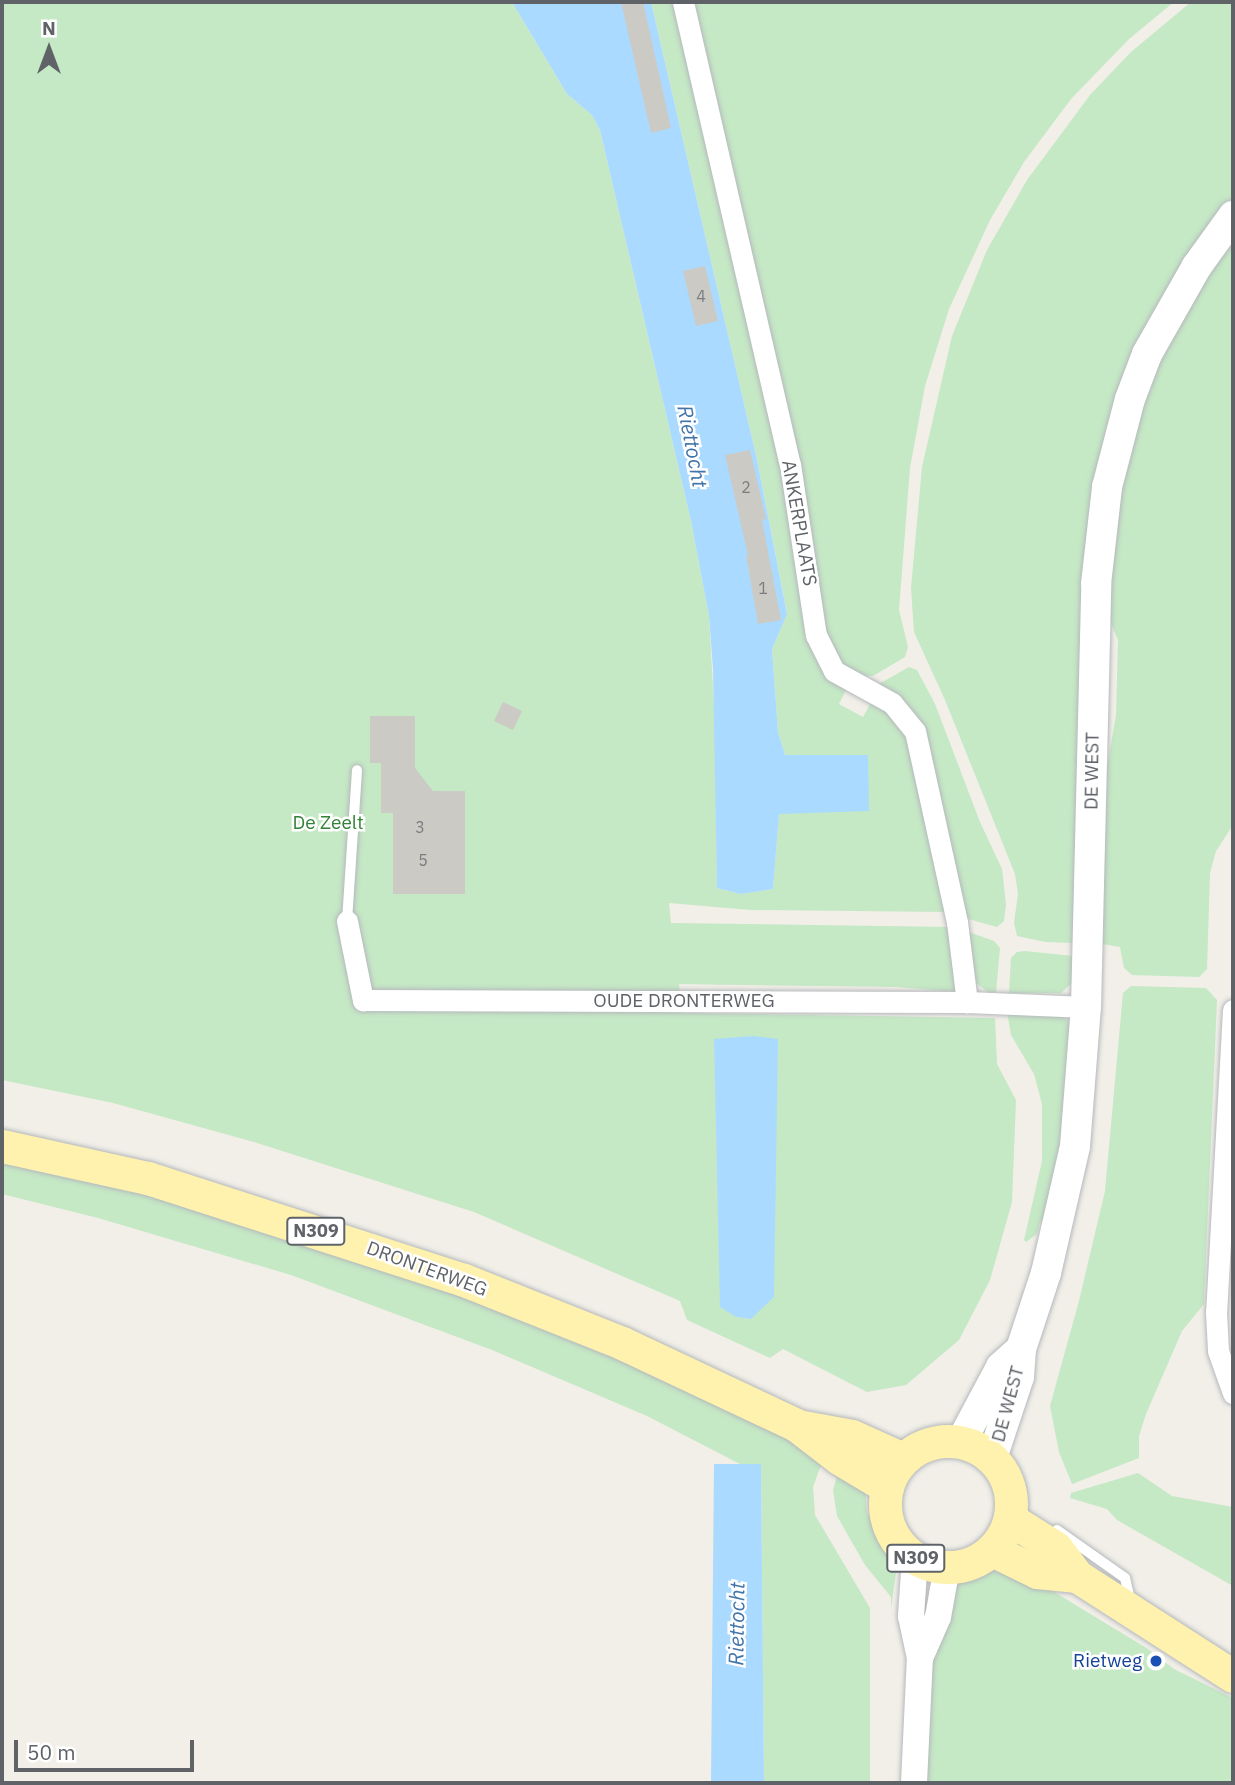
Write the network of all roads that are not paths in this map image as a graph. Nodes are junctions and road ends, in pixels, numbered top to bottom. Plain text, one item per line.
1 (683, 2) edge
2 (1233, 216) edge
3 (357, 770) dead end
4 (347, 920) joint
5 (967, 1002) junction
6 (1086, 1007) junction
7 (1233, 1010) edge
8 (2, 1146) edge
9 (1021, 1349) junction
10 (1233, 1393) edge
11 (961, 1441) junction
12 (992, 1458) junction
13 (895, 1473) junction
14 (1014, 1509) junction
15 (1044, 1523) dead end
16 (992, 1549) junction
17 (915, 1558) junction
18 (947, 1567) junction
19 (1077, 1577) junction
20 (1132, 1610) junction
21 (920, 1658) junction
22 (1233, 1676) edge
23 (914, 1783) edge

1 - 5 street, ANKERPLAATS
2 - 6 main road, DE WEST
3 - 4 lane
4 - 5 street, OUDE DRONTERWEG
5 - 6 street, OUDE DRONTERWEG
6 - 9 main road, DE WEST
7 - 10 street
8 - 13 main road, DRONTERWEG / N309
9 - 11 main road, DE WEST
9 - 12 main road, DE WEST
11 - 12 main road
11 - 13 main road
12 - 14 main road
13 - 17 main road, N309
14 - 16 main road
14 - 19 main road
15 - 20 lane
16 - 18 main road, N309
16 - 19 main road
17 - 18 main road, N309
17 - 21 street
18 - 21 street
19 - 20 main road
20 - 22 main road
21 - 23 street

